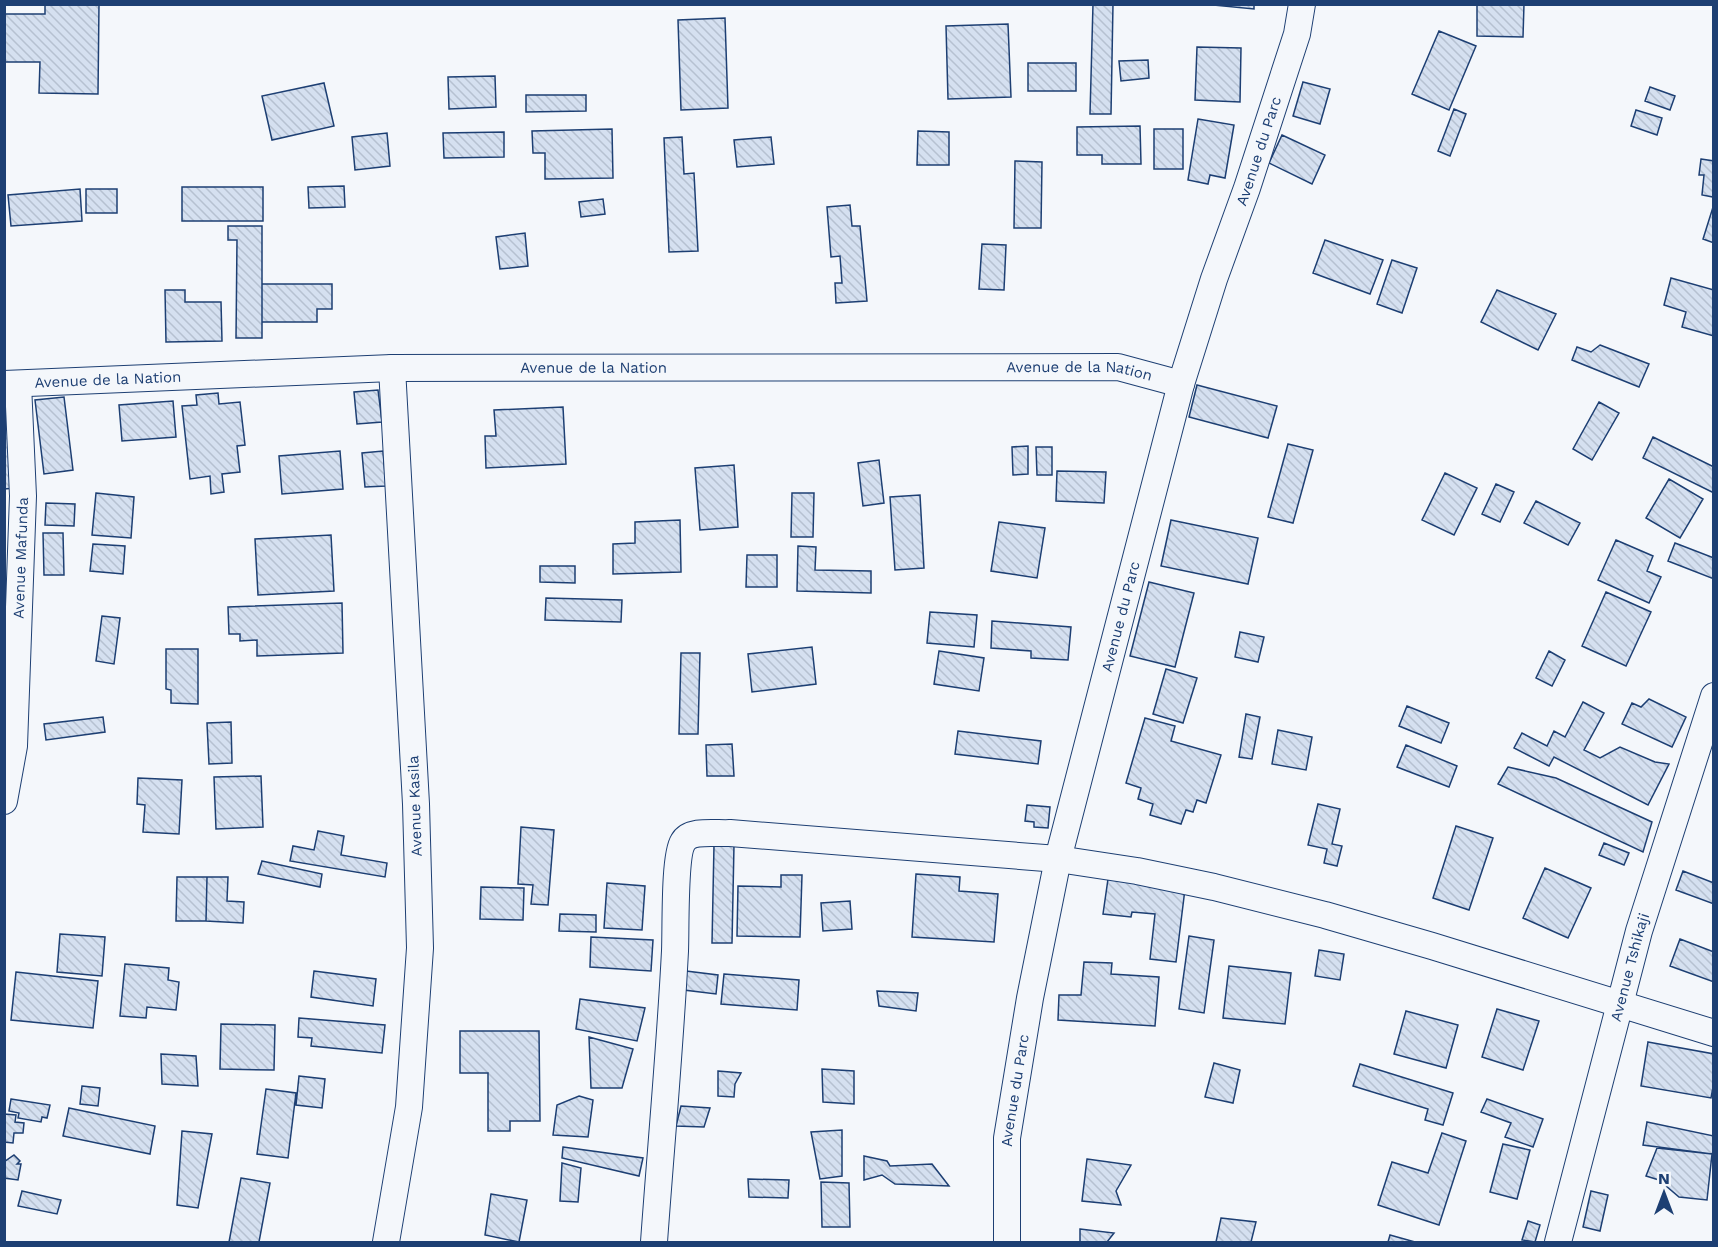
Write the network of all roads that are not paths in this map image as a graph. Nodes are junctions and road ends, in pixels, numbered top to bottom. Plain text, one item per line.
1 (1302, 4) edge
2 (392, 368) junction
3 (11, 384) edge
4 (1181, 384) junction
5 (1713, 696) edge
6 (4, 801) edge
7 (1058, 859) junction
8 (1618, 1004) junction
9 (1713, 1033) edge
10 (386, 1242) edge
11 (654, 1242) edge
12 (1007, 1242) edge
13 (1557, 1242) edge

1 - 4 street, Avenue du Parc
2 - 3 street, Avenue de la Nation
2 - 4 street, Avenue de la Nation
2 - 10 street, Avenue Kasila
3 - 6 street, Avenue Mafunda
4 - 7 street, Avenue du Parc
5 - 8 street, Avenue Tshikaji
7 - 8 street
7 - 11 street
7 - 12 street, Avenue du Parc
8 - 9 street
8 - 13 street, Avenue Tshikaji

